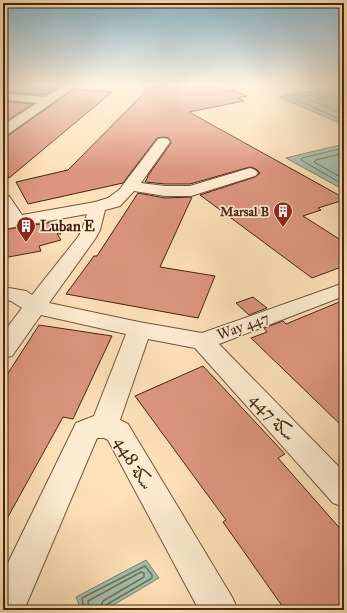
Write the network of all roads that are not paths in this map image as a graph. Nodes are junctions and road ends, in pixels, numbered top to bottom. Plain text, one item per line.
1 (28, 114) edge
2 (3, 131) edge
3 (163, 142) dead end
4 (250, 173) dead end
5 (130, 186) junction
6 (3, 199) edge
7 (97, 207) junction
8 (54, 214) junction
9 (10, 223) edge
10 (91, 230) junction
11 (3, 293) edge
12 (341, 293) edge
13 (36, 307) junction
14 (139, 330) junction
15 (202, 341) junction
16 (3, 350) edge
17 (104, 426) junction
18 (340, 481) edge
19 (4, 610) edge
20 (219, 610) edge

1 - 2 street
3 - 5 street
4 - 5 street
5 - 7 street
6 - 9 street
7 - 8 street
7 - 10 street
8 - 9 street
8 - 10 street
10 - 13 street
11 - 13 street, Way 447
12 - 15 street, Way 447
13 - 14 street, Way 447
13 - 16 street
14 - 15 street, Way 447
14 - 17 street
15 - 18 street, سكة 447
17 - 19 street, سكة 448
17 - 20 street, سكة 448

